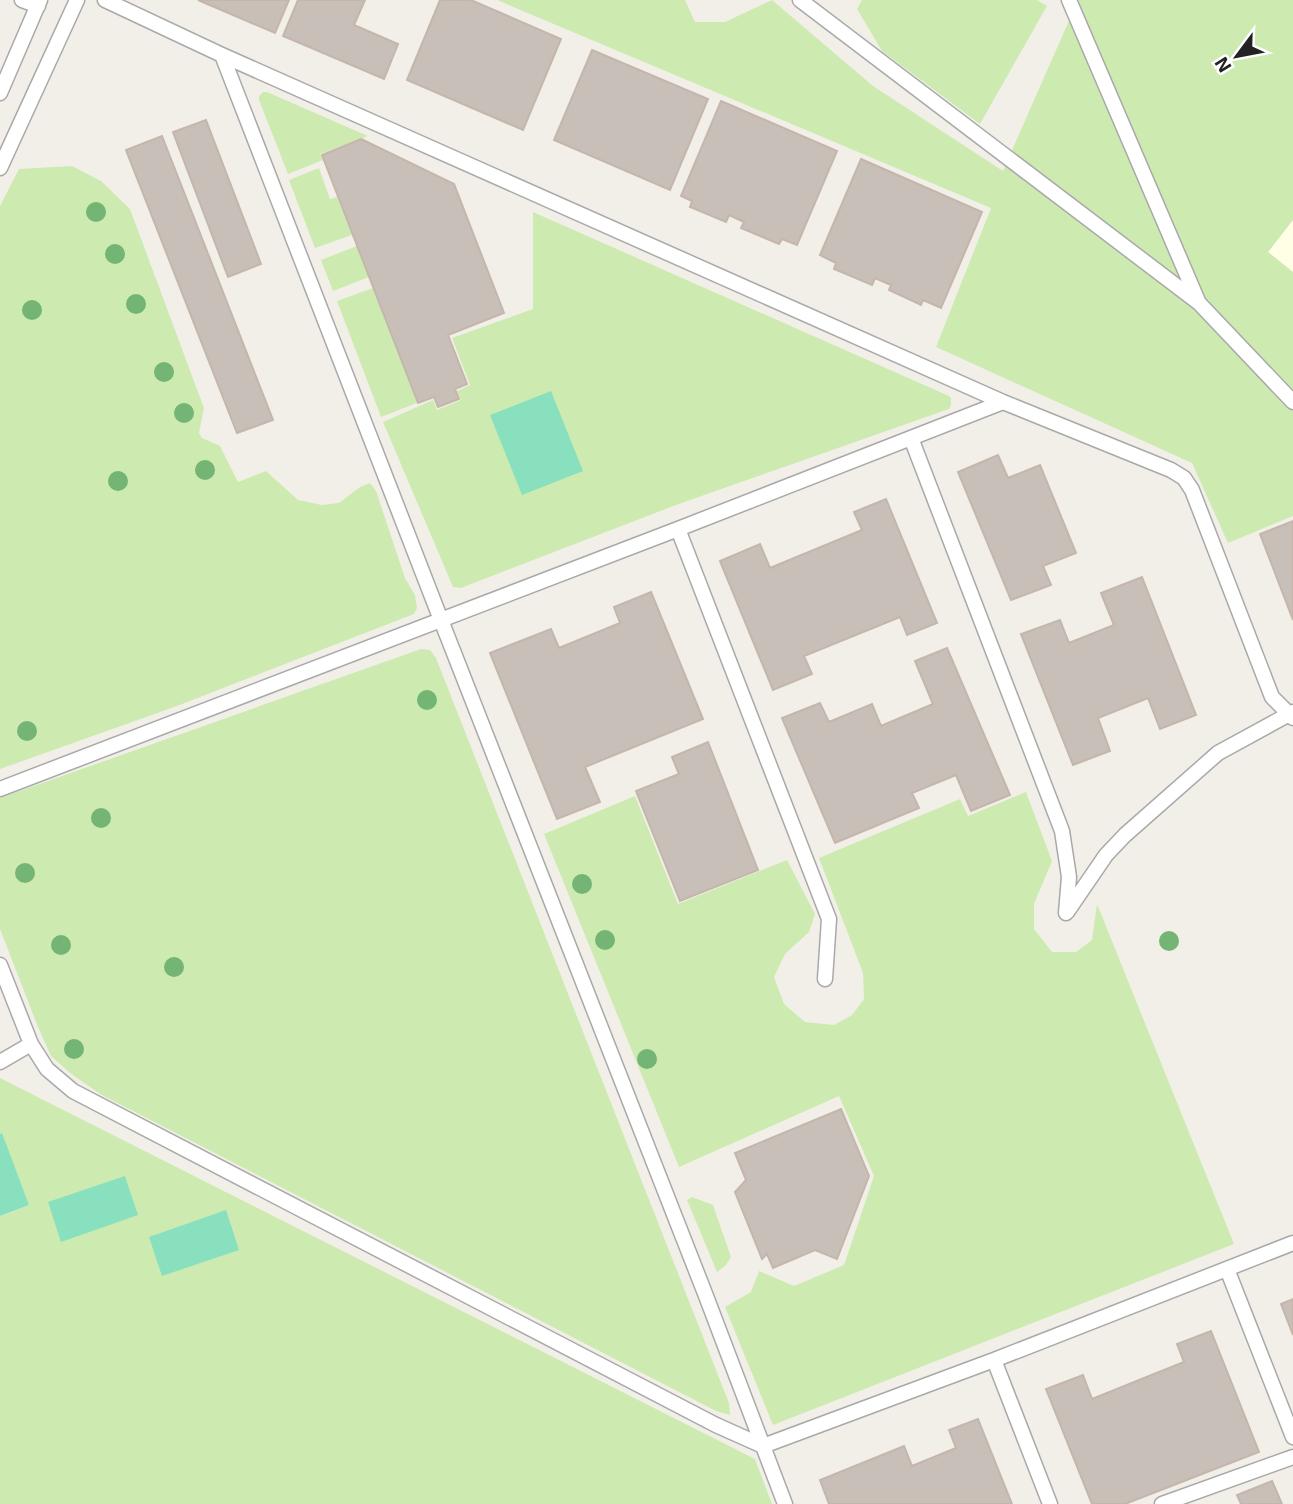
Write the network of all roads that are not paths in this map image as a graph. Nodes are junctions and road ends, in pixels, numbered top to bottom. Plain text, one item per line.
1 (22, 0) edge
2 (77, 0) edge
3 (105, 0) edge
4 (800, 0) edge
5 (1069, 0) edge
6 (39, 3) edge
7 (222, 55) junction
8 (0, 93) edge
9 (0, 167) edge
10 (1199, 303) junction
11 (1003, 402) junction
12 (1293, 402) edge
13 (911, 438) junction
14 (678, 529) junction
15 (441, 620) junction
16 (1292, 715) edge
17 (0, 789) edge
18 (0, 965) edge
19 (825, 979) dead end
20 (31, 1044) junction
21 (0, 1062) edge
22 (1293, 1243) edge
23 (1227, 1269) junction
24 (994, 1360) junction
25 (1293, 1437) edge
26 (763, 1446) junction
27 (1293, 1457) edge
28 (785, 1504) edge
29 (1050, 1504) edge
30 (1162, 1504) edge

1 - 6 lane
2 - 9 lane
3 - 7 lane
4 - 10 lane
5 - 10 lane
6 - 8 lane
7 - 11 lane
7 - 15 lane
10 - 12 lane
11 - 13 lane
11 - 16 lane
13 - 14 lane
13 - 16 lane
14 - 15 lane
14 - 19 lane
15 - 17 lane
15 - 26 lane
18 - 20 lane
20 - 21 lane
20 - 26 lane
22 - 23 lane
23 - 24 lane
23 - 25 lane
24 - 26 lane
24 - 29 lane
26 - 28 lane
27 - 30 lane

